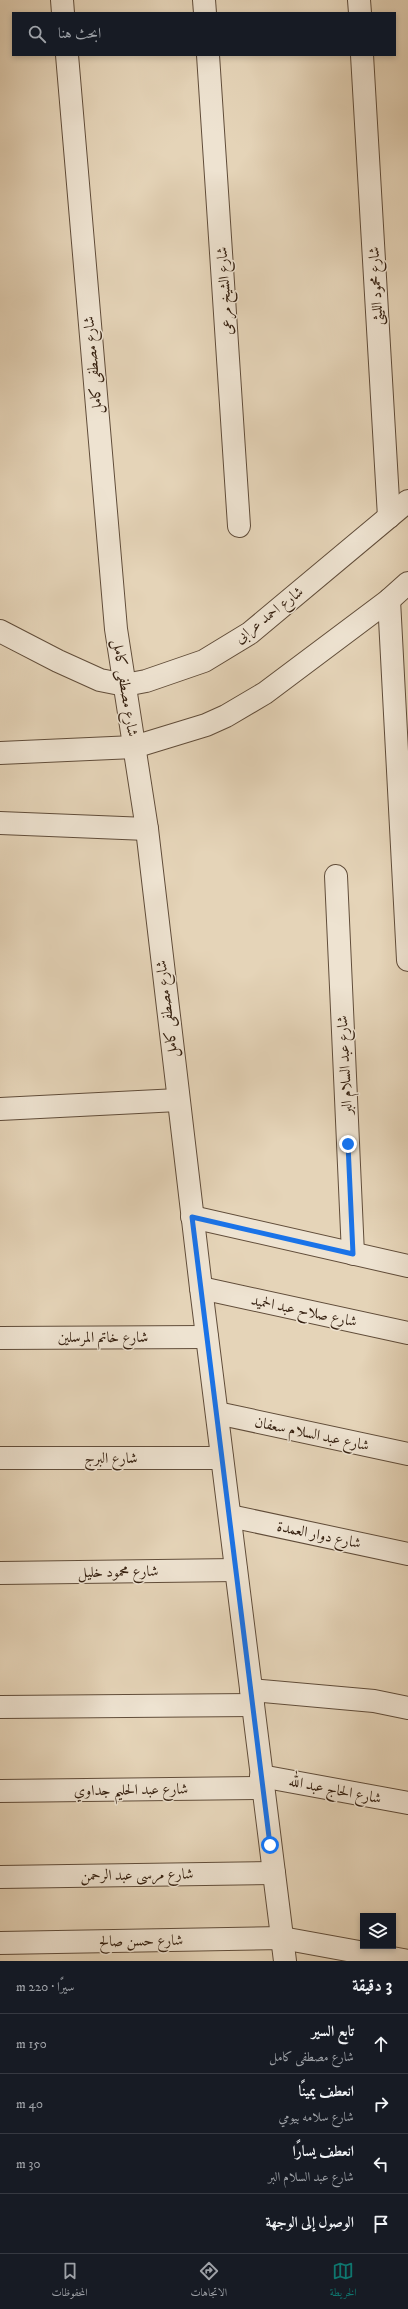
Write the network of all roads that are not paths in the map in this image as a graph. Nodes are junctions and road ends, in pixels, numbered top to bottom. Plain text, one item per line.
1 (62, 0) edge
2 (204, 0) edge
3 (359, 0) edge
4 (63, 12) edge
5 (205, 12) edge
6 (360, 12) edge
7 (67, 56) edge
8 (208, 56) edge
9 (362, 56) edge
10 (408, 501) edge
11 (390, 517) junction
12 (239, 526) dead end
13 (408, 583) edge
14 (389, 600) junction
15 (0, 631) edge
16 (125, 685) junction
17 (134, 747) junction
18 (0, 753) edge
19 (0, 823) edge
20 (147, 829) junction
21 (336, 876) dead end
22 (408, 960) edge
23 (178, 1100) junction
24 (0, 1108) edge
25 (192, 1217) junction
26 (353, 1254) junction
27 (408, 1266) edge
28 (201, 1288) junction
29 (408, 1333) edge
30 (207, 1337) junction
31 (0, 1338) edge
32 (217, 1413) junction
33 (408, 1454) edge
34 (0, 1458) edge
35 (222, 1458) junction
36 (230, 1516) junction
37 (408, 1554) edge
38 (236, 1570) junction
39 (0, 1573) edge
40 (252, 1697) junction
41 (0, 1707) edge
42 (408, 1708) edge
43 (262, 1782) junction
44 (0, 1791) edge
45 (408, 1803) edge
46 (274, 1873) junction
47 (0, 1877) edge
48 (282, 1938) junction
49 (0, 1943) edge
50 (285, 1961) edge
51 (408, 1961) edge

1 - 4 street
2 - 5 street
3 - 6 street
7 - 16 street, شارع مصطفى كامل
8 - 12 street, شارع الشيخ مرعى
9 - 11 street, شارع محمود الليثى
10 - 11 street, شارع احمد عرابى
11 - 16 street, شارع احمد عرابى
13 - 14 street
14 - 17 street
14 - 22 street
15 - 16 street, شارع احمد عرابى
16 - 17 street, شارع مصطفى كامل
17 - 18 street
17 - 20 street, شارع مصطفى كامل
19 - 20 street
20 - 23 street, شارع مصطفى كامل
21 - 26 street, شارع عبد السلام البر
23 - 24 street
23 - 25 street, شارع مصطفى كامل
25 - 26 street
25 - 28 street, شارع مصطفى كامل
26 - 27 street
28 - 29 street, شارع صلاح عبد الحميد
28 - 30 street, شارع مصطفى كامل
30 - 31 street, شارع خاتم المرسلين
30 - 32 street, شارع مصطفى كامل
32 - 33 street, شارع عبد السلام سعفان
32 - 35 street, شارع مصطفى كامل
34 - 35 street, شارع البرج
35 - 36 street, شارع مصطفى كامل
36 - 37 street, شارع دوار العمدة
36 - 38 street, شارع مصطفى كامل
38 - 39 street, شارع محمود خليل
38 - 40 street, شارع مصطفى كامل
40 - 41 street
40 - 42 street
40 - 43 street, شارع مصطفى كامل
43 - 44 street, شارع عبد الحليم جداوي
43 - 45 street, شارع الحاج عبد الله
43 - 46 street, شارع مصطفى كامل
46 - 47 street, شارع مرسى عبد الرحمن
46 - 48 street, شارع مصطفى كامل
48 - 49 street, شارع حسن صالح
48 - 50 street, شارع مصطفى كامل
48 - 51 street, شارع حسن صالح

